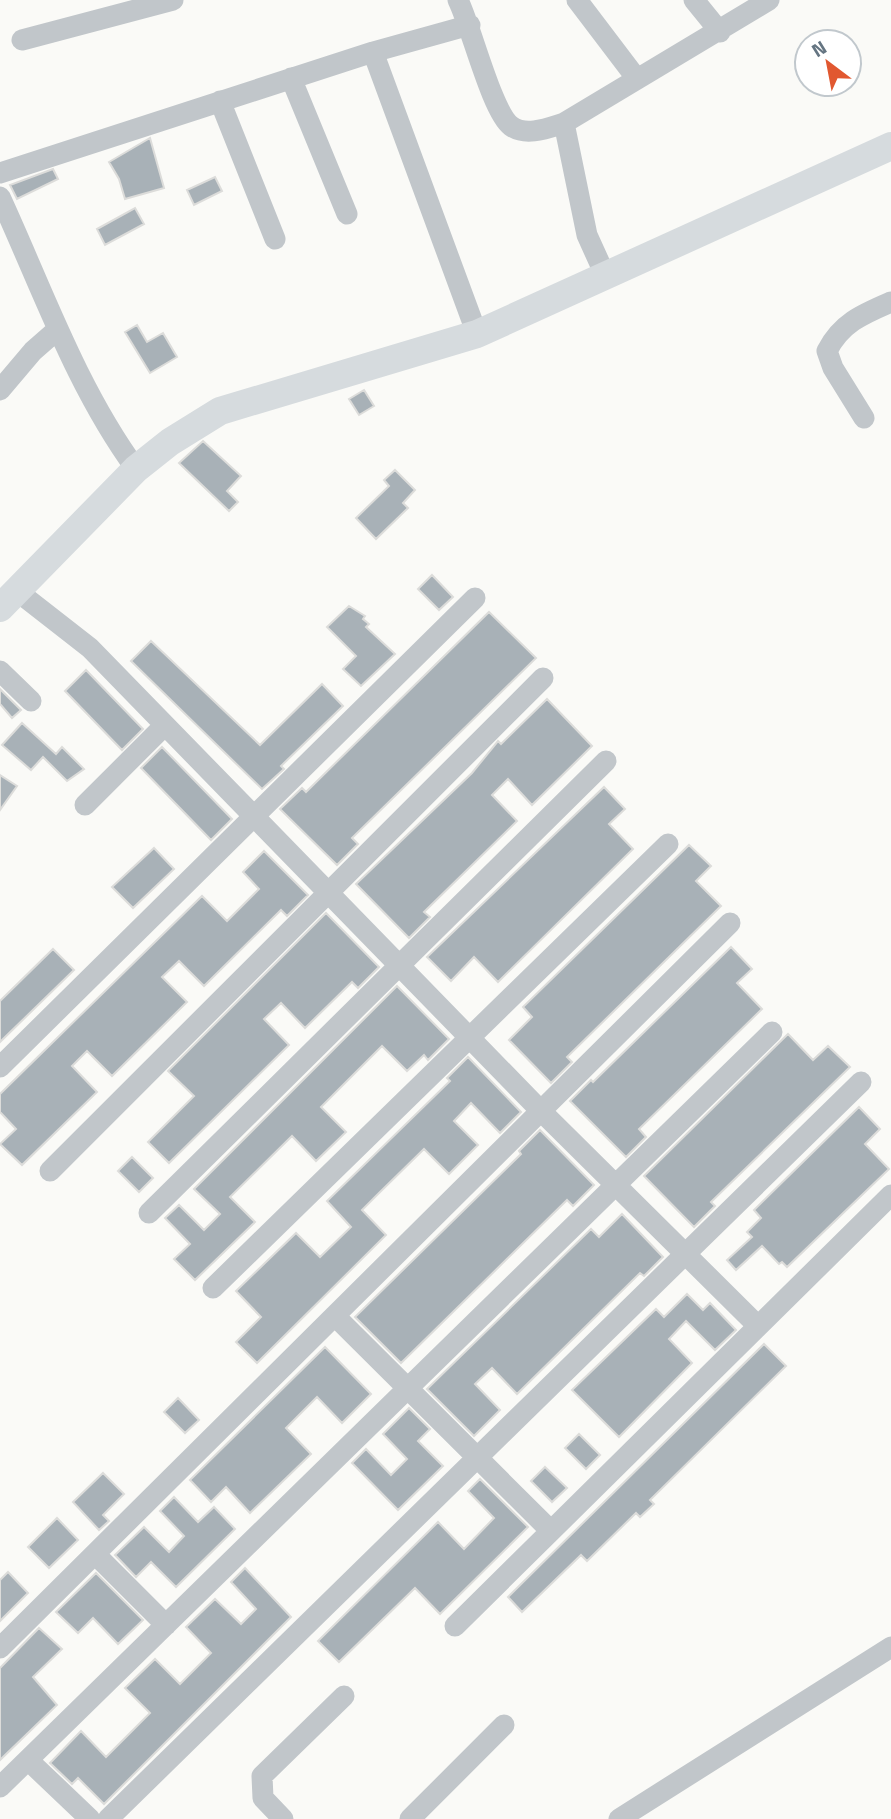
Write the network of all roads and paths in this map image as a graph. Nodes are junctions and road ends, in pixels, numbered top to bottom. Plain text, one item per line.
1 (173, 0) edge
2 (458, 0) edge
3 (577, 0) edge
4 (694, 0) edge
5 (769, 0) edge
6 (470, 25) junction
7 (720, 32) junction
8 (22, 40) dead end
9 (373, 52) junction
10 (291, 78) junction
11 (638, 79) junction
12 (220, 102) junction
13 (564, 123) junction
14 (891, 146) edge
15 (0, 173) edge
16 (0, 197) edge
17 (347, 214) dead end
18 (275, 239) dead end
19 (606, 277) junction
20 (891, 302) edge
21 (57, 330) junction
22 (477, 334) junction
23 (0, 390) edge
24 (864, 418) dead end
25 (136, 469) junction
26 (475, 598) dead end
27 (8, 599) edge
28 (0, 671) edge
29 (543, 678) dead end
30 (31, 701) dead end
31 (165, 725) junction
32 (606, 761) dead end
33 (85, 805) dead end
34 (254, 816) junction
35 (668, 844) dead end
36 (328, 893) junction
37 (730, 923) dead end
38 (399, 965) junction
39 (772, 1032) dead end
40 (470, 1038) junction
41 (0, 1067) edge
42 (861, 1082) dead end
43 (541, 1111) junction
44 (50, 1171) dead end
45 (615, 1185) junction
46 (891, 1195) edge
47 (149, 1213) dead end
48 (685, 1254) junction
49 (213, 1288) dead end
50 (335, 1316) junction
51 (758, 1326) junction
52 (408, 1388) junction
53 (477, 1457) junction
54 (551, 1531) junction
55 (95, 1554) junction
56 (166, 1625) junction
57 (455, 1626) dead end
58 (891, 1647) edge
59 (0, 1648) edge
60 (344, 1696) dead end
61 (504, 1725) dead end
62 (27, 1760) junction
63 (0, 1787) edge
64 (90, 1819) edge
65 (108, 1819) edge
66 (283, 1819) edge
67 (410, 1819) edge
68 (619, 1819) edge

1 - 8 street
2 - 6 street
3 - 11 street
4 - 7 street
5 - 7 street
6 - 9 street
6 - 13 street
7 - 11 street
9 - 10 street
9 - 22 street
10 - 12 street
10 - 17 street
11 - 13 street
12 - 15 street
12 - 18 street
13 - 19 street
14 - 19 main road
16 - 21 street
19 - 22 main road
20 - 24 street
21 - 23 street
21 - 25 street
22 - 25 main road
25 - 27 main road
26 - 34 street
27 - 31 street
28 - 30 street
29 - 36 street
31 - 33 street
31 - 34 street
32 - 38 street
34 - 36 street
34 - 41 street
35 - 40 street
36 - 38 street
36 - 44 street
37 - 43 street
38 - 40 street
38 - 47 street
39 - 45 street
40 - 43 street
40 - 49 street
42 - 48 street
43 - 45 street
43 - 50 street
45 - 48 street
45 - 52 street
46 - 51 street
48 - 51 street
48 - 53 street
50 - 52 street
50 - 55 street
51 - 54 street
52 - 53 street
52 - 56 street
53 - 54 street
53 - 65 street
54 - 57 street
55 - 56 street
55 - 59 street
56 - 62 street
58 - 68 street
60 - 66 street
61 - 67 street
62 - 63 street
62 - 64 street

